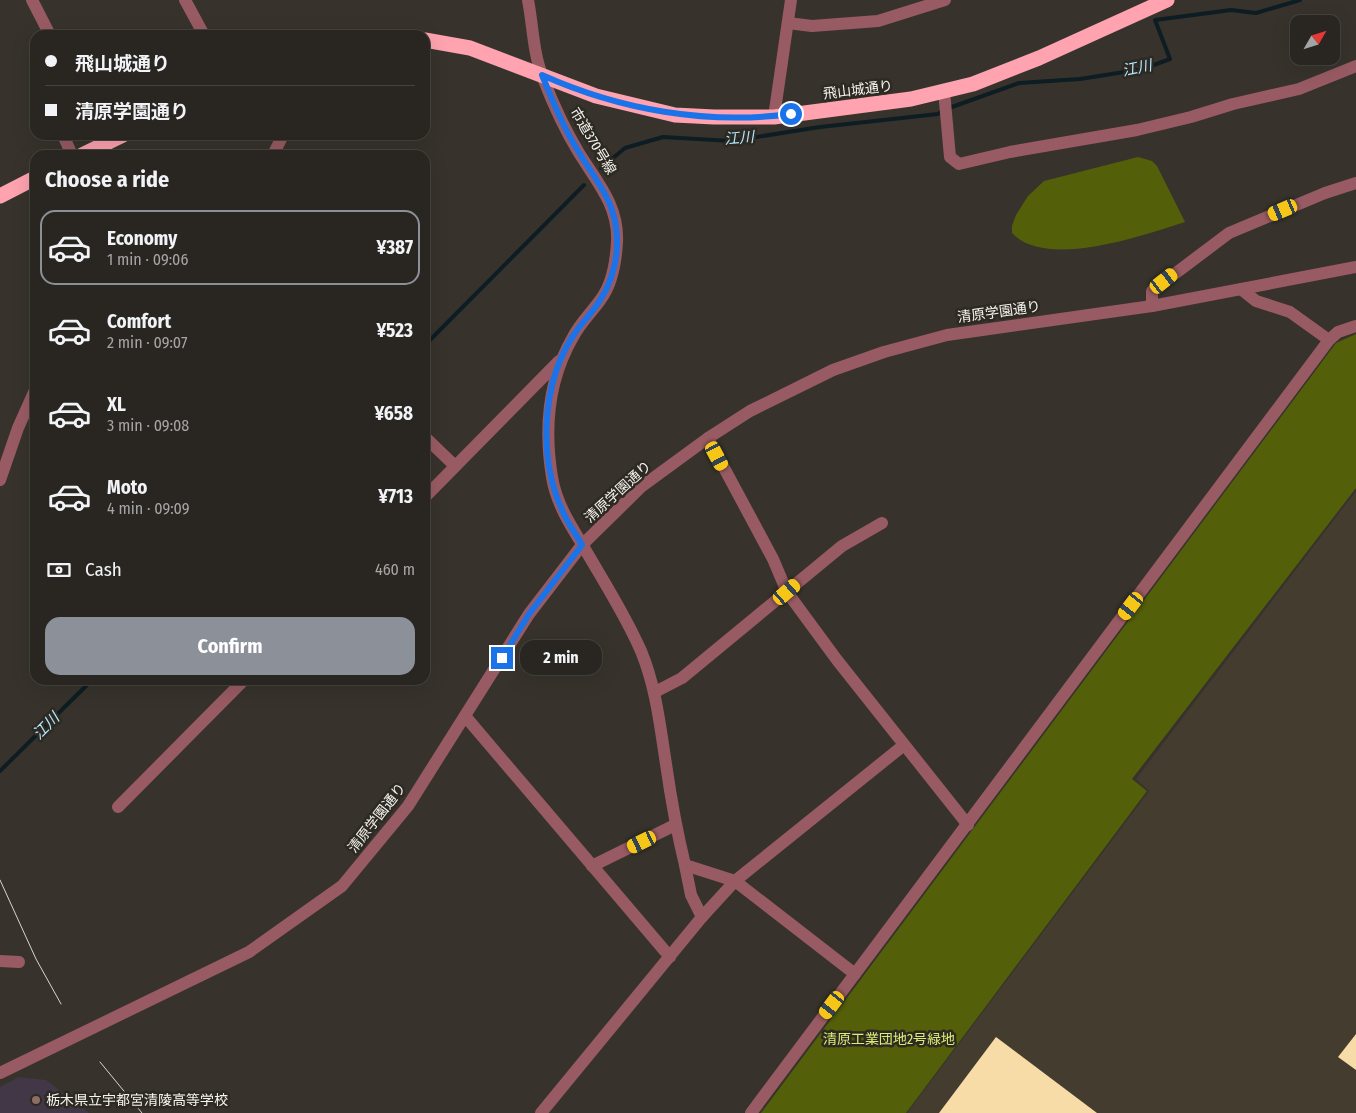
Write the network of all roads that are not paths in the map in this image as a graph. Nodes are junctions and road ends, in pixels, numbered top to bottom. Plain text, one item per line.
1 (32, 0) edge
2 (185, 0) edge
3 (528, 0) edge
4 (791, 0) edge
5 (940, 0) edge
6 (1167, 0) edge
7 (788, 23) junction
8 (47, 30) edge
9 (201, 30) edge
10 (430, 41) edge
11 (1356, 66) edge
12 (542, 75) junction
13 (944, 91) junction
14 (774, 116) junction
15 (118, 140) edge
16 (105, 150) edge
17 (30, 181) edge
18 (1356, 183) edge
19 (0, 196) edge
20 (1356, 267) edge
21 (1241, 289) junction
22 (1152, 306) junction
23 (1356, 326) edge
24 (1329, 340) junction
25 (561, 359) junction
26 (30, 401) edge
27 (708, 438) junction
28 (430, 442) edge
29 (455, 466) junction
30 (0, 480) edge
31 (430, 491) edge
32 (882, 523) dead end
33 (582, 545) junction
34 (787, 592) junction
35 (239, 685) edge
36 (655, 692) junction
37 (465, 716) junction
38 (904, 745) junction
39 (118, 807) dead end
40 (675, 825) junction
41 (968, 825) junction
42 (592, 866) junction
43 (685, 866) junction
44 (735, 881) junction
45 (702, 916) junction
46 (670, 957) junction
47 (0, 961) edge
48 (19, 962) dead end
49 (855, 974) junction
50 (0, 1073) edge
51 (541, 1113) edge
52 (751, 1113) edge

1 - 8 street
2 - 9 street
3 - 12 street, 市道370号線
4 - 7 street
5 - 7 street
6 - 13 highway, 飛山城通り
7 - 14 street
10 - 12 highway, 飛山城通り
11 - 13 street
12 - 14 highway, 飛山城通り
12 - 25 street, 市道370号線
13 - 14 highway, 飛山城通り
15 - 16 highway
17 - 19 highway
18 - 22 street
20 - 21 street, 清原学園通り
21 - 22 street, 清原学園通り
21 - 24 street
22 - 27 street, 清原学園通り
23 - 24 street
24 - 41 street
25 - 29 street
25 - 33 street, 市道370号線
26 - 30 street
27 - 33 street, 清原学園通り
27 - 34 street
28 - 29 street
29 - 31 street
32 - 34 street
33 - 36 street, 市道370号線
33 - 37 street, 清原学園通り
34 - 36 street
34 - 38 street
35 - 39 street
36 - 40 street, 市道370号線
37 - 42 street
37 - 50 street, 清原学園通り
38 - 41 street
38 - 44 street
40 - 42 street
40 - 43 street, 市道370号線
41 - 49 street
42 - 46 street
43 - 44 street
43 - 45 street, 市道370号線
44 - 45 street
44 - 49 street
45 - 46 street
46 - 51 street
47 - 48 street
49 - 52 street

